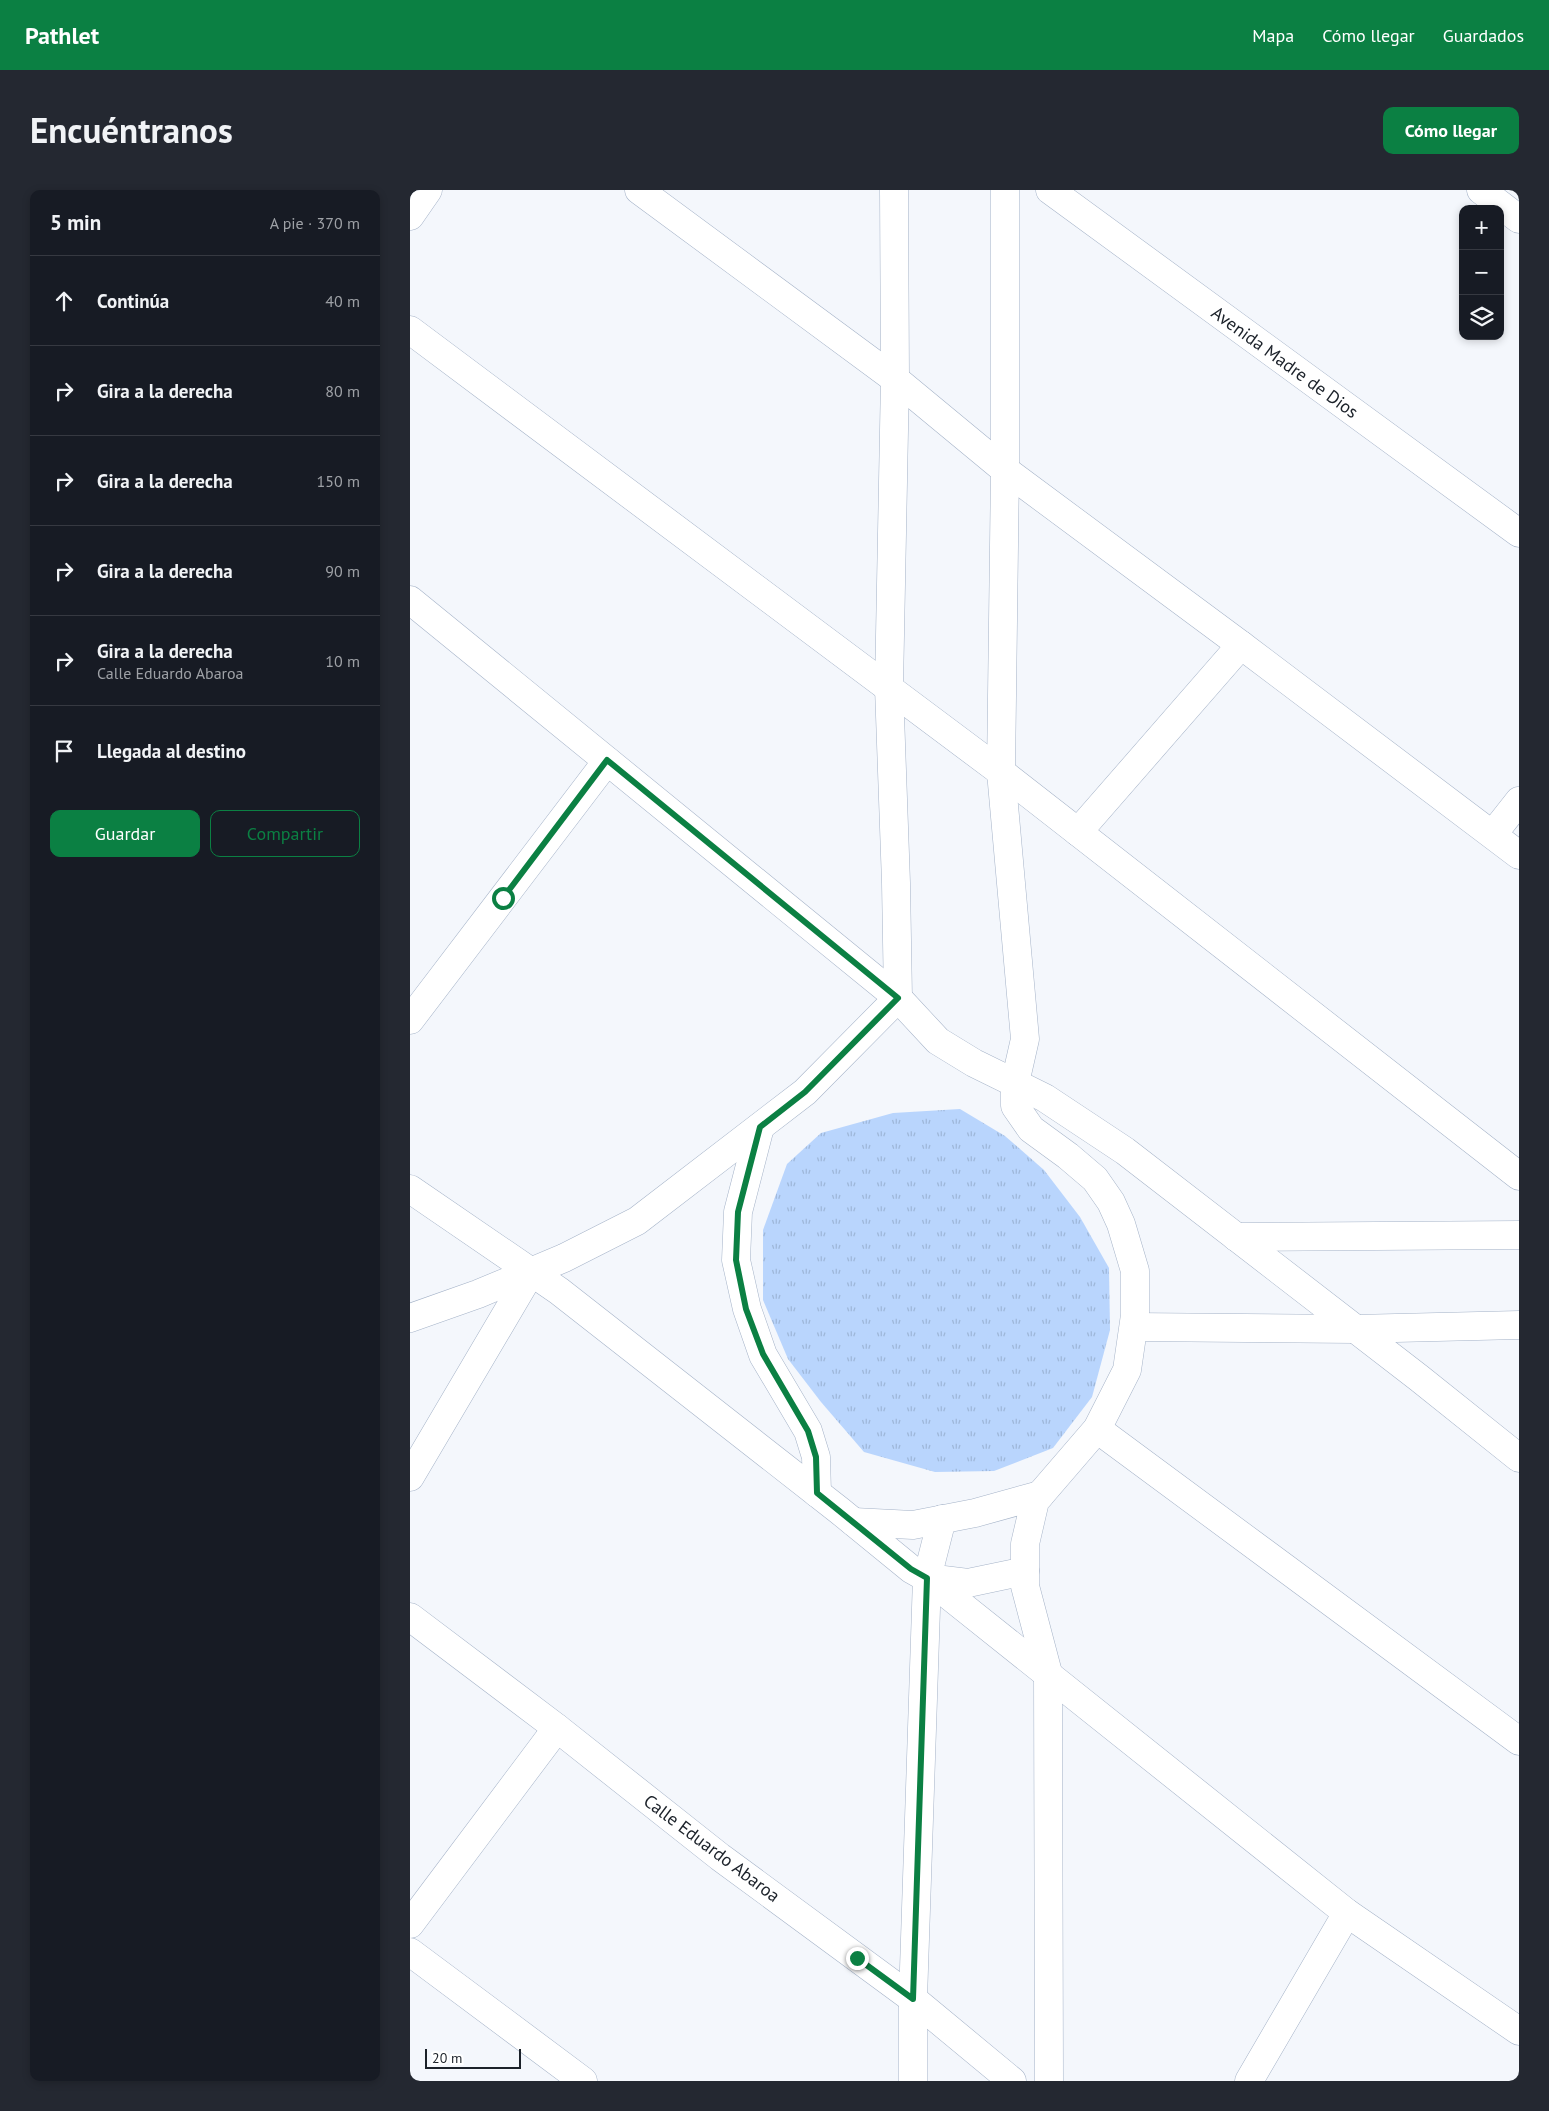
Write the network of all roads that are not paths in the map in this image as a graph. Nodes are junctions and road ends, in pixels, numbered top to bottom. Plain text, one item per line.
1 (428, 190) edge
2 (639, 190) edge
3 (894, 190) edge
4 (1005, 190) edge
5 (1050, 190) edge
6 (1481, 190) edge
7 (410, 216) edge
8 (1519, 219) edge
9 (410, 330) edge
10 (895, 379) junction
11 (1006, 470) junction
12 (1519, 533) edge
13 (410, 600) edge
14 (1241, 645) junction
15 (888, 687) junction
16 (607, 760) junction
17 (1001, 772) junction
18 (1519, 801) edge
19 (1078, 832) junction
20 (1493, 834) junction
21 (1519, 855) edge
22 (898, 998) junction
23 (410, 1020) edge
24 (1015, 1083) junction
25 (760, 1127) junction
26 (1519, 1176) edge
27 (410, 1189) edge
28 (1519, 1235) edge
29 (1236, 1236) junction
30 (531, 1272) junction
31 (410, 1318) edge
32 (1519, 1325) edge
33 (1134, 1327) junction
34 (1355, 1328) junction
35 (1097, 1429) junction
36 (1519, 1458) edge
37 (410, 1476) edge
38 (817, 1493) junction
39 (1040, 1496) junction
40 (942, 1519) junction
41 (854, 1522) junction
42 (1025, 1571) junction
43 (927, 1578) junction
44 (410, 1617) edge
45 (1048, 1673) junction
46 (557, 1728) junction
47 (1519, 1741) edge
48 (1347, 1913) junction
49 (410, 1924) edge
50 (410, 1952) edge
51 (913, 1999) junction
52 (1519, 2031) edge
53 (583, 2081) edge
54 (913, 2081) edge
55 (1012, 2081) edge
56 (1050, 2081) edge
57 (1249, 2081) edge

1 - 7 street
2 - 10 street
3 - 10 street
4 - 11 street
5 - 12 street, Avenida Madre de Dios
6 - 8 street
9 - 15 street
10 - 11 street
10 - 15 street
11 - 14 street
11 - 17 street
13 - 16 street
14 - 19 street
14 - 20 street
15 - 17 street
15 - 22 street
16 - 22 street
16 - 23 street
17 - 19 street
17 - 24 street
18 - 20 street
19 - 26 street
20 - 21 street
22 - 24 street
22 - 25 street
24 - 29 street
24 - 33 street
25 - 30 street
25 - 38 street
27 - 30 street
28 - 29 street
29 - 34 street
30 - 31 street
30 - 37 street
30 - 38 street
32 - 34 street
33 - 34 street
33 - 35 street
34 - 36 street
35 - 39 street
35 - 47 street
38 - 41 street
39 - 40 street
39 - 42 street
40 - 41 street
40 - 43 street
41 - 43 street
42 - 43 street
42 - 45 street
43 - 45 street
43 - 51 street
44 - 46 street, Calle Eduardo Abaroa
45 - 48 street
45 - 56 street
46 - 49 street
46 - 51 street, Calle Eduardo Abaroa
48 - 52 street
48 - 57 street
50 - 53 street
51 - 54 street
51 - 55 street, Calle Eduardo Abaroa

